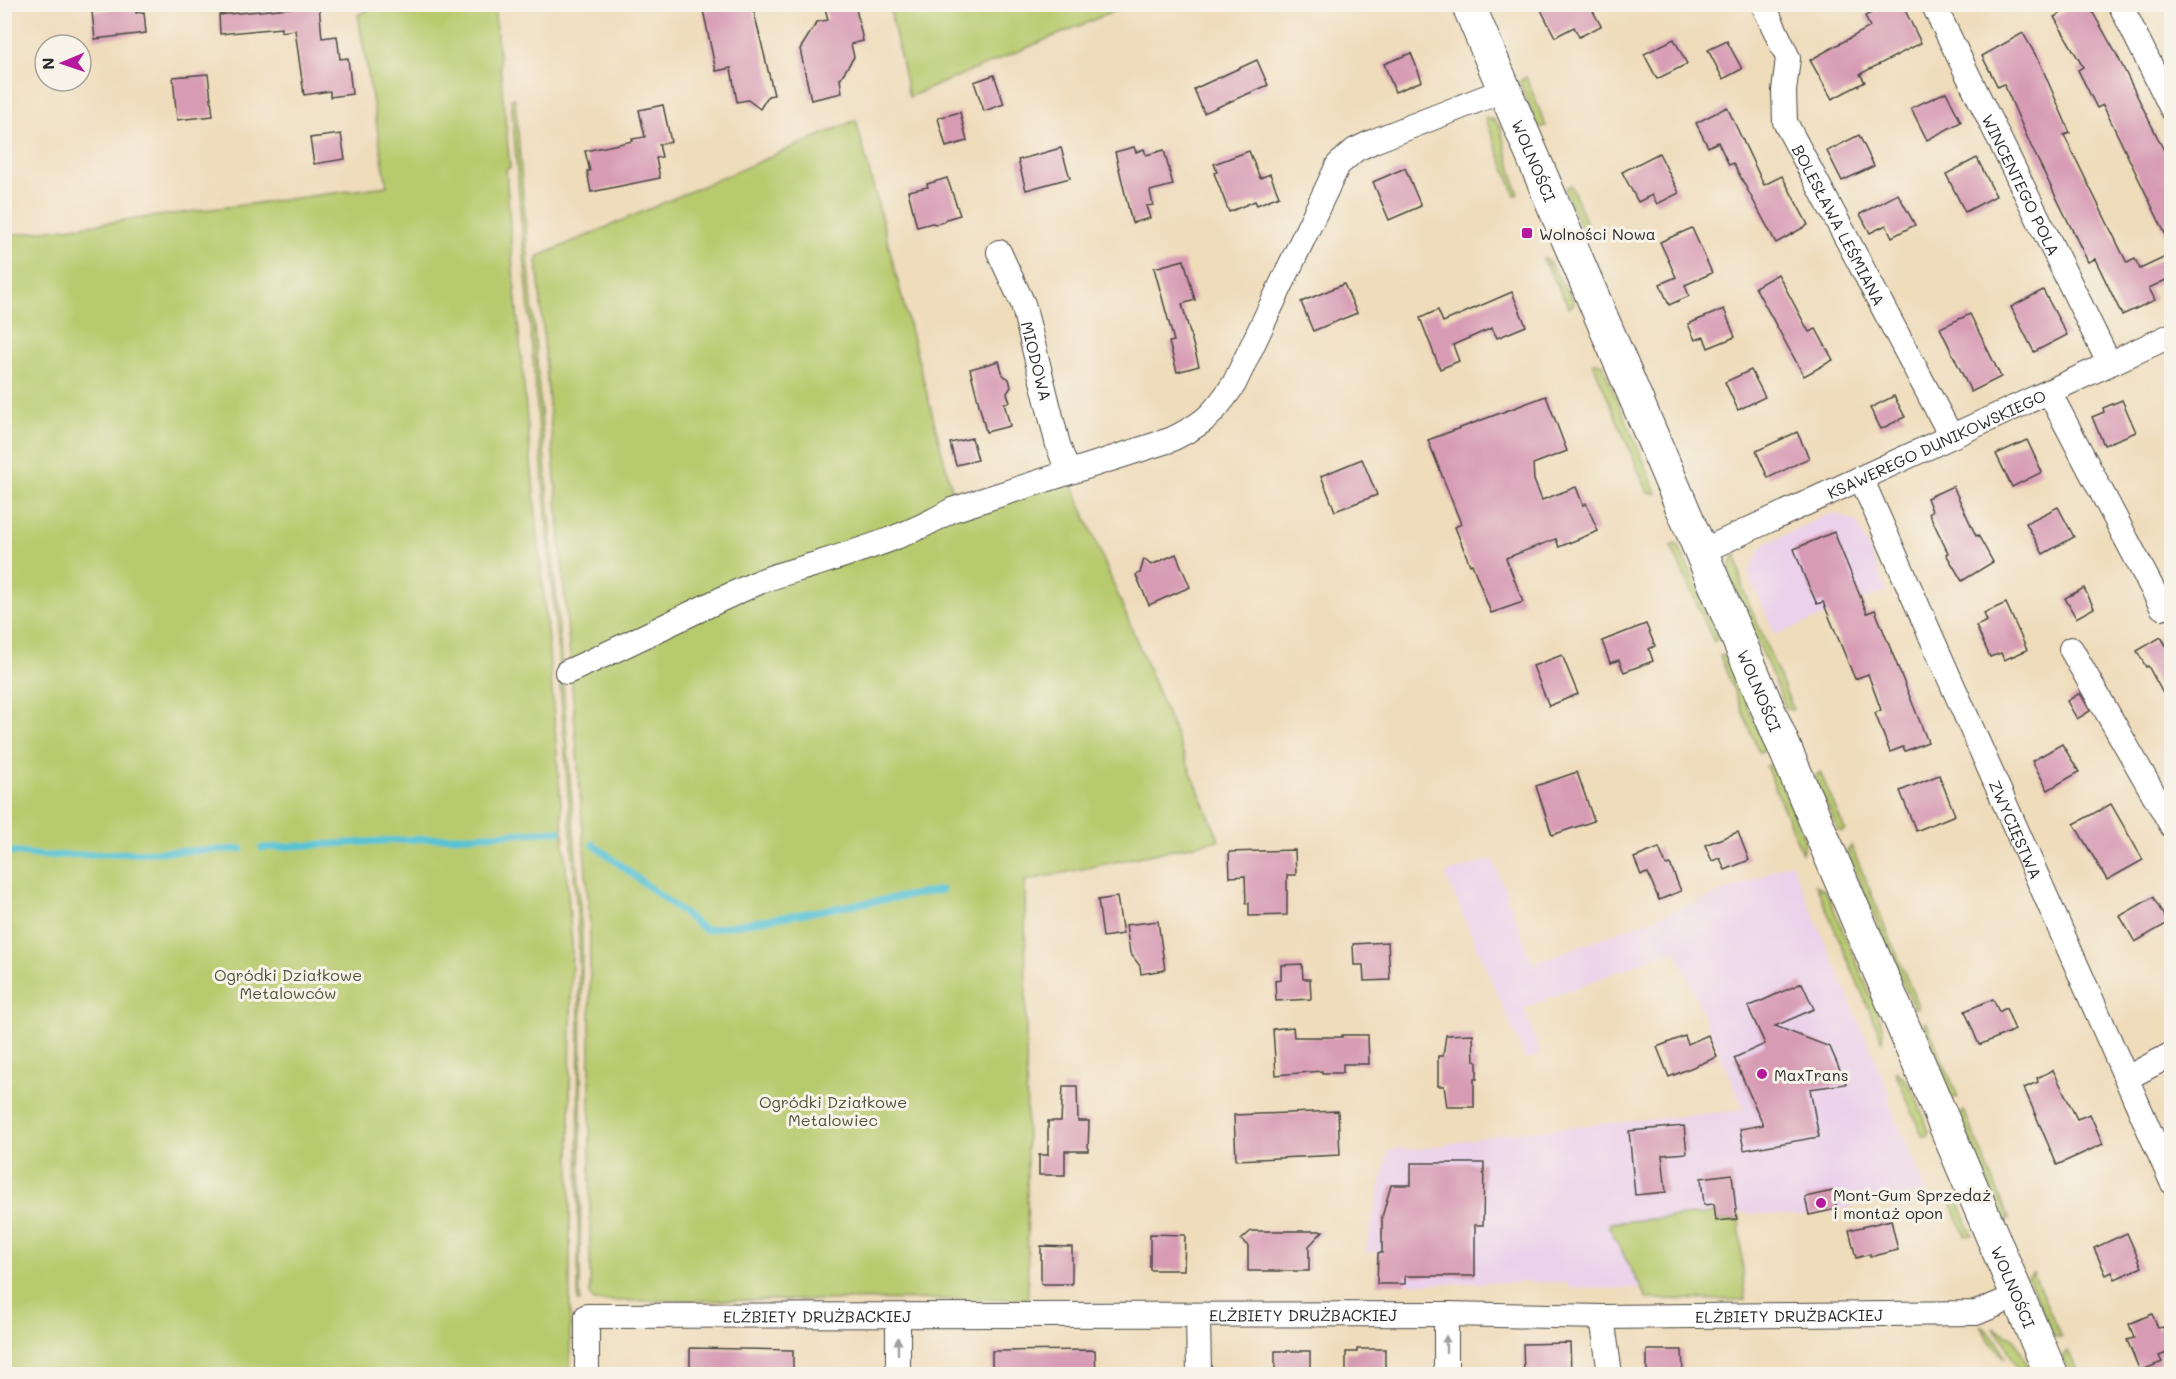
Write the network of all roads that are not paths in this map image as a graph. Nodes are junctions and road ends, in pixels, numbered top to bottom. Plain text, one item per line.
1 (1468, 4) edge
2 (1763, 4) edge
3 (1933, 4) edge
4 (2120, 4) edge
5 (1504, 90) junction
6 (2172, 109) edge
7 (999, 252) dead end
8 (2172, 335) edge
9 (2109, 363) junction
10 (2049, 392) junction
11 (1951, 435) junction
12 (1068, 472) junction
13 (1861, 478) junction
14 (1700, 552) junction
15 (2162, 607) dead end
16 (2071, 649) dead end
17 (567, 672) dead end
18 (2172, 826) edge
19 (2172, 1054) edge
20 (2127, 1078) junction
21 (2172, 1182) edge
22 (2018, 1296) junction
23 (1446, 1314) junction
24 (1198, 1315) junction
25 (898, 1317) junction
26 (1602, 1317) junction
27 (587, 1374) edge
28 (898, 1374) edge
29 (1199, 1374) edge
30 (1446, 1374) edge
31 (1610, 1374) edge
32 (2051, 1374) edge

1 - 5 main road, WOLNOŚCI
2 - 11 street, BOLESŁAWA LEŚMIANA
3 - 9 street, WINCENTEGO POLA
4 - 6 street
5 - 12 street
5 - 14 main road, WOLNOŚCI
7 - 12 street, MIODOWA
8 - 9 street, KSAWEREGO DUNIKOWSKIEGO
9 - 10 street, KSAWEREGO DUNIKOWSKIEGO
10 - 11 street, KSAWEREGO DUNIKOWSKIEGO
10 - 15 street
11 - 13 street, KSAWEREGO DUNIKOWSKIEGO
12 - 17 street
13 - 14 street, KSAWEREGO DUNIKOWSKIEGO
13 - 20 street, ZWYCIĘSTWA
14 - 22 main road, WOLNOŚCI
16 - 18 street
19 - 20 street
20 - 21 street, ZWYCIĘSTWA
22 - 26 street, ELŻBIETY DRUŻBACKIEJ
22 - 32 main road, WOLNOŚCI
23 - 24 street, ELŻBIETY DRUŻBACKIEJ
23 - 26 street, ELŻBIETY DRUŻBACKIEJ
30 -> 23 street
24 - 25 street, ELŻBIETY DRUŻBACKIEJ
24 - 29 street
25 - 27 street, ELŻBIETY DRUŻBACKIEJ
28 -> 25 street
26 - 31 street

